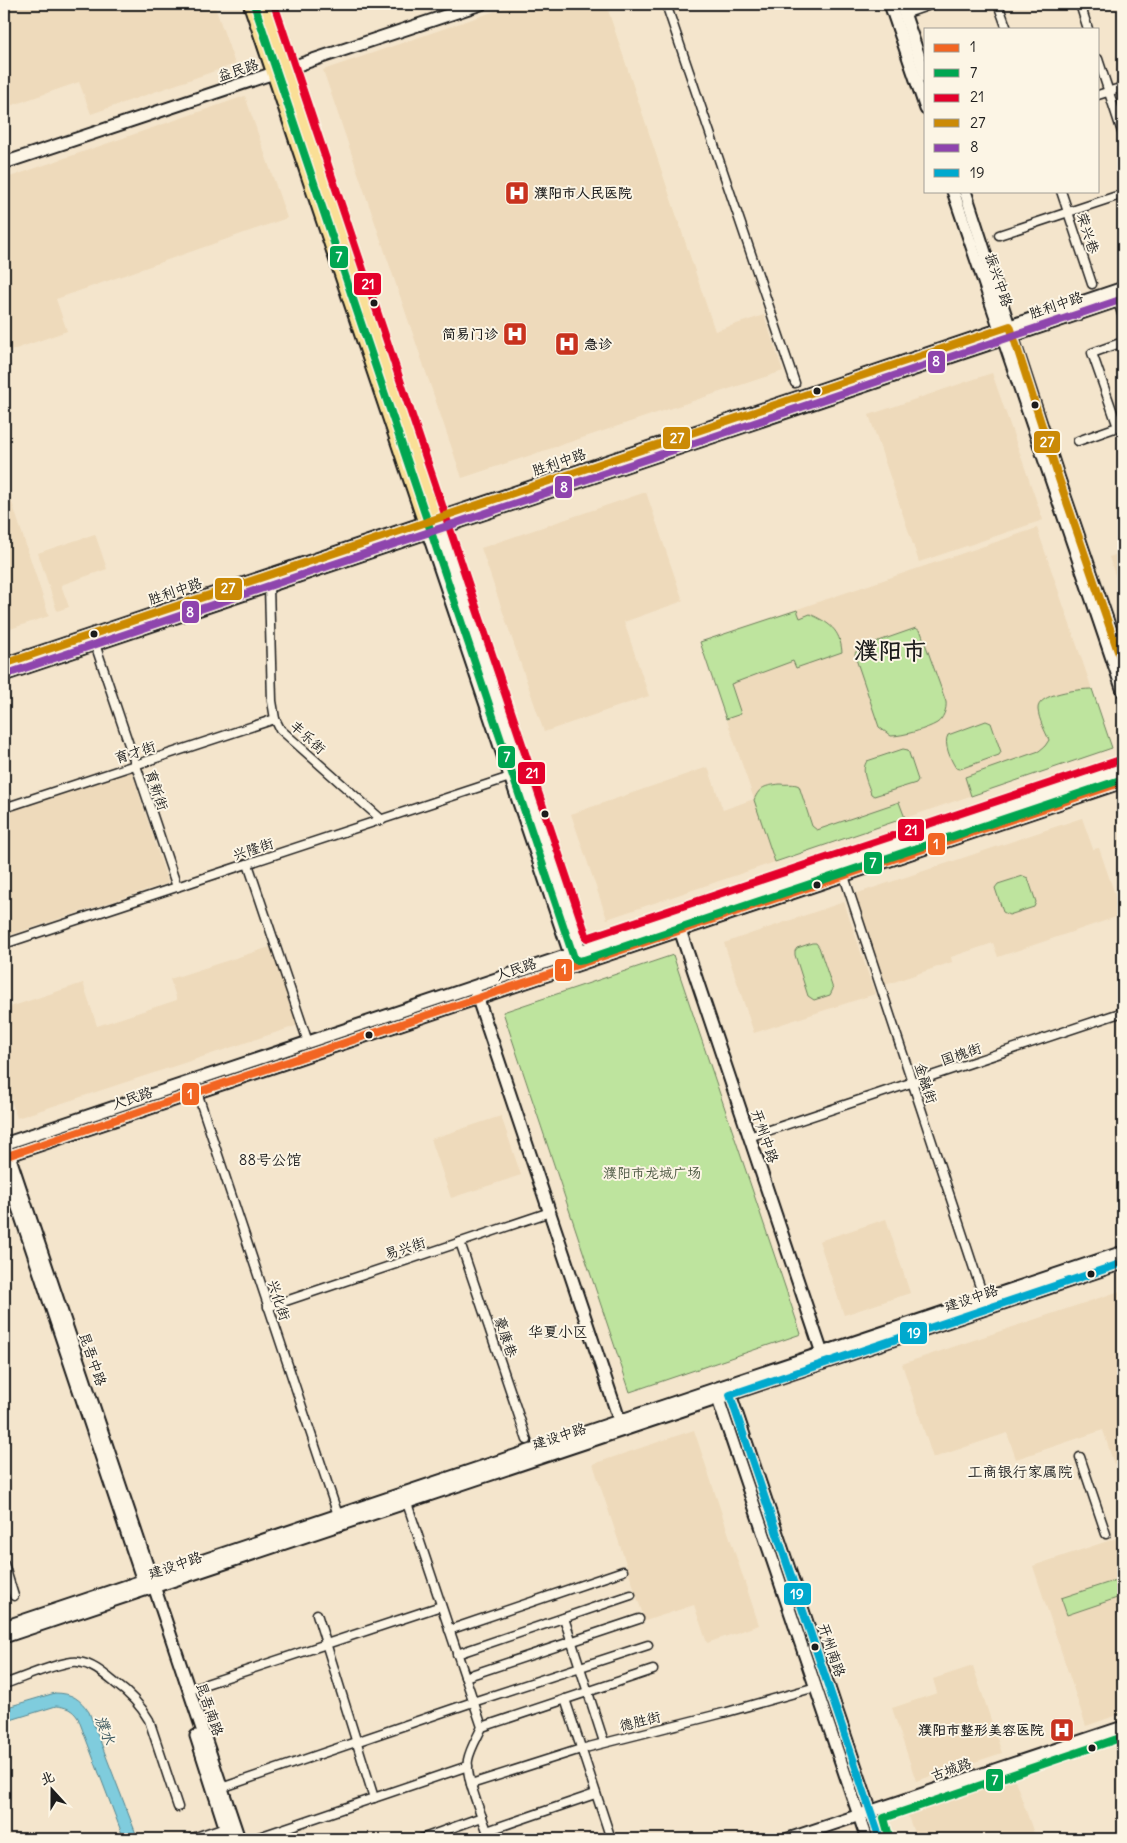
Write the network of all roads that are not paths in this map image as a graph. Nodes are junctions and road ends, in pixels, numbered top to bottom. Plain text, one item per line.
1 (250, 4) edge
2 (264, 4) edge
3 (481, 4) edge
4 (666, 4) edge
5 (890, 4) edge
6 (933, 4) edge
7 (998, 4) edge
8 (1080, 4) edge
9 (903, 9) edge
10 (1007, 28) edge
11 (1088, 28) edge
12 (1100, 65) edge
13 (279, 71) junction
14 (924, 71) edge
15 (1123, 87) edge
16 (1109, 92) junction
17 (1100, 94) edge
18 (924, 103) edge
19 (1123, 135) edge
20 (4, 163) edge
21 (954, 192) edge
22 (965, 192) edge
23 (1061, 192) edge
24 (1123, 194) edge
25 (1068, 212) junction
26 (999, 235) dead end
27 (1092, 284) dead end
28 (1123, 288) edge
29 (1120, 300) edge
30 (1123, 317) edge
31 (1006, 333) junction
32 (1123, 342) edge
33 (795, 383) dead end
34 (1121, 426) edge
35 (1078, 441) dead end
36 (432, 526) junction
37 (269, 586) junction
38 (95, 644) junction
39 (4, 664) edge
40 (1123, 666) edge
41 (4, 675) edge
42 (1123, 691) edge
43 (275, 719) junction
44 (136, 765) junction
45 (1123, 769) edge
46 (510, 777) junction
47 (1123, 782) edge
48 (4, 808) edge
49 (382, 820) junction
50 (248, 864) junction
51 (844, 876) junction
52 (177, 887) junction
53 (676, 919) junction
54 (680, 930) junction
55 (4, 944) edge
56 (575, 952) junction
57 (579, 964) junction
58 (474, 986) junction
59 (478, 998) junction
60 (1123, 1012) edge
61 (308, 1042) junction
62 (912, 1083) junction
63 (197, 1092) junction
64 (749, 1137) junction
65 (4, 1142) edge
66 (6, 1156) edge
67 (4, 1166) edge
68 (550, 1212) junction
69 (460, 1242) junction
70 (1123, 1252) edge
71 (1123, 1263) edge
72 (984, 1299) junction
73 (268, 1307) junction
74 (824, 1358) junction
75 (728, 1390) junction
76 (716, 1394) junction
77 (622, 1426) junction
78 (527, 1440) dead end
79 (1080, 1457) dead end
80 (407, 1503) junction
81 (338, 1515) junction
82 (1106, 1534) dead end
83 (4, 1564) edge
84 (623, 1571) dead end
85 (148, 1584) junction
86 (631, 1595) dead end
87 (14, 1596) dead end
88 (441, 1606) junction
89 (317, 1614) dead end
90 (564, 1618) junction
91 (639, 1618) dead end
92 (4, 1627) edge
93 (449, 1630) junction
94 (4, 1638) edge
95 (572, 1641) junction
96 (326, 1644) junction
97 (648, 1645) dead end
98 (457, 1654) junction
99 (580, 1667) junction
100 (653, 1670) dead end
101 (465, 1677) junction
102 (4, 1684) edge
103 (816, 1687) junction
104 (188, 1690) junction
105 (588, 1692) junction
106 (565, 1699) junction
107 (473, 1702) junction
108 (482, 1727) junction
109 (1123, 1727) edge
110 (356, 1742) junction
111 (604, 1742) junction
112 (581, 1748) junction
113 (468, 1766) junction
114 (472, 1784) junction
115 (221, 1788) junction
116 (595, 1794) junction
117 (374, 1798) junction
118 (178, 1807) dead end
119 (871, 1812) junction
120 (859, 1816) junction
121 (482, 1817) junction
122 (225, 1827) junction
123 (488, 1835) edge
124 (190, 1839) edge
125 (229, 1839) edge
126 (239, 1839) edge
127 (254, 1839) edge
128 (420, 1839) edge
129 (611, 1839) edge
130 (788, 1839) edge
131 (867, 1839) edge
132 (880, 1839) edge

1 - 13 main road
2 - 13 main road
3 - 13 street, 益民路
4 - 33 street
5 - 18 street
6 - 9 street
7 - 10 street
8 - 11 street
9 - 14 street
12 - 16 street
13 - 20 street, 益民路
13 - 36 main road
15 - 16 street
16 - 17 street
16 - 19 street
21 - 31 street, 振兴中路
22 - 31 street, 振兴中路
23 - 25 street, 荣兴巷
24 - 25 street
25 - 26 street
25 - 27 street, 荣兴巷
28 - 31 street, 胜利中路
29 - 30 street
29 - 31 street, 胜利中路
31 - 36 street, 胜利中路
31 - 40 street, 振兴中路
31 - 42 street, 振兴中路
32 - 34 street
34 - 35 street
36 - 37 street, 胜利中路
36 - 39 street, 胜利中路
36 - 46 street
36 - 56 street
37 - 38 street, 胜利中路
37 - 43 street, 丰乐街
38 - 41 street, 胜利中路
38 - 44 street, 育新街
43 - 44 street, 育才街
43 - 49 street, 丰乐街
44 - 48 street, 育才街
44 - 52 street, 育新街
45 - 53 street, 人民路
46 - 49 street, 兴隆街
46 - 56 street
47 - 51 street, 人民路
49 - 50 street, 兴隆街
50 - 52 street, 兴隆街
50 - 61 street
51 - 54 street, 人民路
51 - 62 street, 金融街
52 - 55 street, 兴隆街
53 - 54 street, 开州中路
53 - 56 street, 人民路
54 - 57 street, 人民路
54 - 64 street, 开州中路
56 - 57 street
56 - 58 street, 人民路
57 - 59 street, 人民路
58 - 59 street
58 - 61 street, 人民路
59 - 63 street, 人民路
59 - 68 street
60 - 62 street, 国槐街
61 - 65 street, 人民路
62 - 64 street, 国槐街
62 - 72 street, 金融街
63 - 66 street, 人民路
63 - 73 street, 兴化街
64 - 74 street, 开州中路
65 - 66 street, 昆吾中路
66 - 85 street, 昆吾中路
67 - 85 street, 昆吾中路
68 - 69 street, 易兴街
68 - 77 street
69 - 73 street, 易兴街
69 - 78 street, 豪康巷
70 - 72 street, 建设中路
71 - 74 street, 建设中路
72 - 74 street, 建设中路
73 - 81 street, 兴化街
74 - 75 street, 建设中路
75 - 76 street, 建设中路
75 - 119 street, 开州南路
76 - 77 street, 建设中路
76 - 103 street, 开州南路
77 - 80 street, 建设中路
77 - 81 street, 建设中路
79 - 82 street
80 - 85 street, 建设中路
80 - 88 street
81 - 85 street, 建设中路
83 - 87 street
84 - 93 street
85 - 92 street, 建设中路
85 - 94 street, 建设中路
85 - 104 street, 昆吾南路
85 - 122 street, 昆吾南路
86 - 90 street
88 - 93 street
88 - 96 street
89 - 96 street
90 - 95 street
90 - 98 street
91 - 95 street
93 - 98 street
95 - 99 street
95 - 101 street
96 - 104 street
96 - 110 street
97 - 99 street
98 - 101 street
99 - 105 street
99 - 107 street
100 - 105 street
101 - 107 street
102 - 118 street
103 - 111 street, 德胜街
103 - 120 street, 开州南路
104 - 115 street, 昆吾南路
105 - 106 street
105 - 111 street
106 - 108 street
106 - 112 street
107 - 108 street
107 - 110 street
108 - 113 street
109 - 119 street, 古城路
110 - 115 street
110 - 117 street
111 - 112 street, 德胜街
112 - 114 street, 德胜街
112 - 116 street
113 - 114 street
113 - 117 street
114 - 121 street
115 - 126 street, 昆吾南路
116 - 123 street
116 - 129 street
117 - 127 street
119 - 120 street, 古城路
119 - 132 street, 开州南路
120 - 130 street, 古城路
120 - 131 street, 开州南路
121 - 123 street
121 - 128 street
122 - 124 street
122 - 125 street, 昆吾南路

